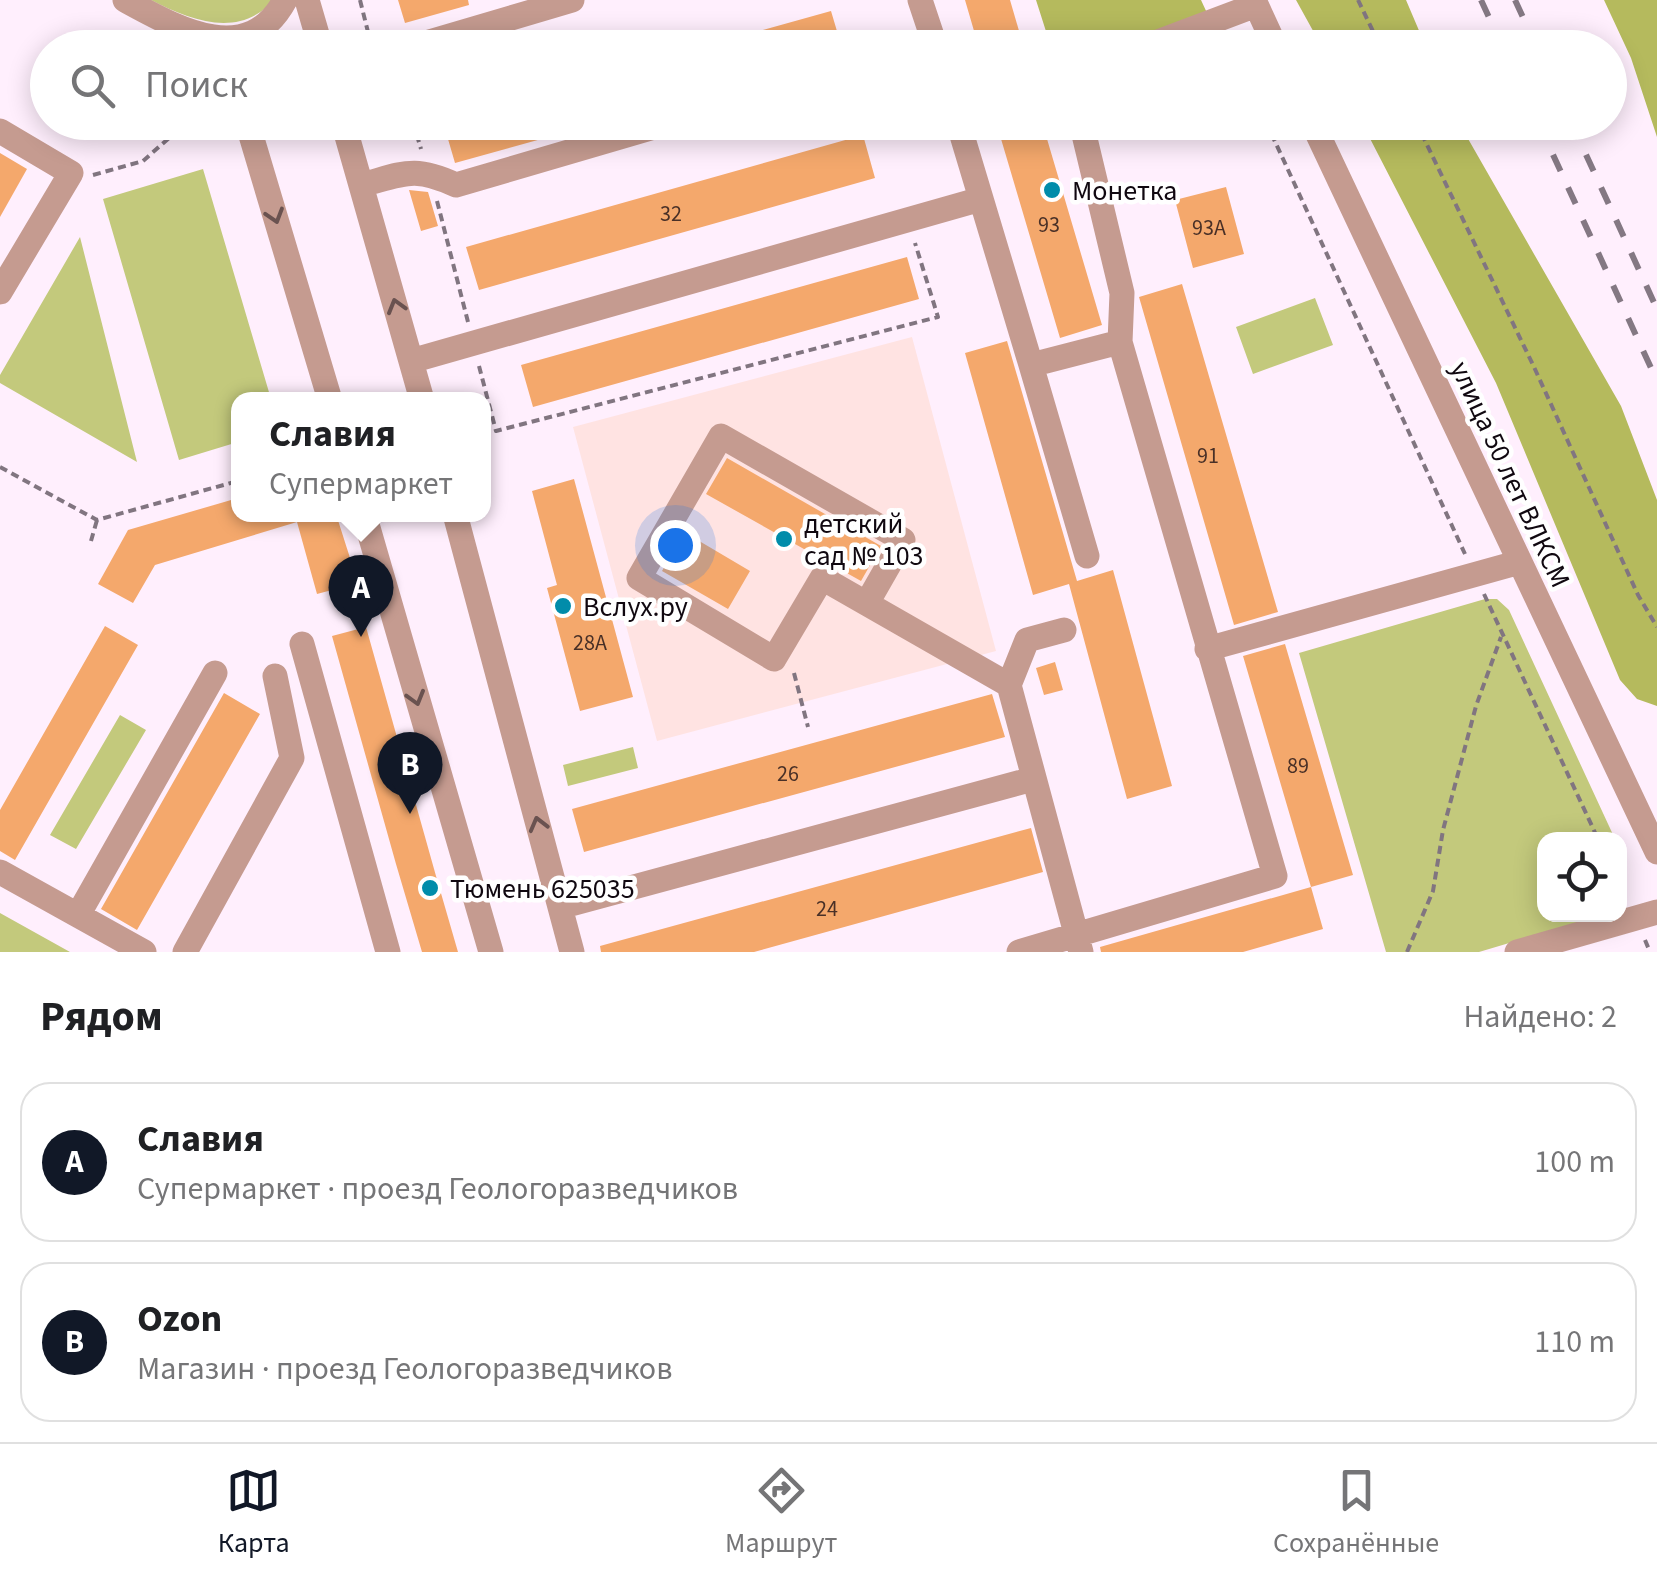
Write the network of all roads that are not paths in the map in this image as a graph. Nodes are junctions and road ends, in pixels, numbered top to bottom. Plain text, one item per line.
1 (126, 0) edge
2 (285, 0) edge
3 (307, 0) edge
4 (572, 0) edge
5 (920, 0) edge
6 (1255, 3) edge
7 (178, 30) edge
8 (255, 30) edge
9 (316, 30) edge
10 (470, 30) edge
11 (928, 30) edge
12 (1187, 30) edge
13 (1268, 30) edge
14 (0, 132) edge
15 (251, 140) edge
16 (348, 140) edge
17 (610, 140) edge
18 (963, 140) edge
19 (1085, 140) edge
20 (1321, 140) edge
21 (361, 185) junction
22 (981, 199) junction
23 (0, 292) edge
24 (1120, 342) junction
25 (412, 361) junction
26 (1031, 365) junction
27 (328, 392) edge
28 (420, 392) edge
29 (366, 522) edge
30 (457, 522) edge
31 (1087, 556) dead end
32 (1520, 562) junction
33 (867, 602) junction
34 (1064, 630) dead end
35 (302, 644) dead end
36 (1207, 649) junction
37 (215, 673) dead end
38 (275, 676) dead end
39 (1009, 685) junction
40 (1032, 779) junction
41 (1657, 852) edge
42 (0, 872) edge
43 (560, 907) junction
44 (1657, 912) edge
45 (78, 915) junction
46 (1079, 944) edge
47 (144, 952) edge
48 (186, 952) edge
49 (388, 952) edge
50 (490, 952) edge
51 (572, 952) edge
52 (1019, 952) edge
53 (1517, 952) edge

1 - 7 street
2 - 8 street
3 - 9 street
4 - 10 street
5 - 11 street
6 - 12 street
6 - 13 street
14 - 23 street
15 -> 27 street
16 - 21 street
17 - 21 street
18 - 22 street
19 - 24 street
20 - 32 street, улица 50 лет ВЛКСМ
25 -> 21 street
22 - 25 street
22 - 26 street
24 - 26 street
24 - 36 street
25 - 28 street
26 - 31 street
29 -> 50 street
43 -> 30 street
32 - 36 street
32 - 41 street, улица 50 лет ВЛКСМ
33 - 33 street
33 - 39 street
34 - 39 street
35 - 49 street
36 - 46 street
37 - 45 street
38 - 48 street
39 - 40 street
40 - 43 street
40 - 46 street
42 - 45 street
43 - 51 street
44 - 53 street
45 - 47 street
46 - 52 street

